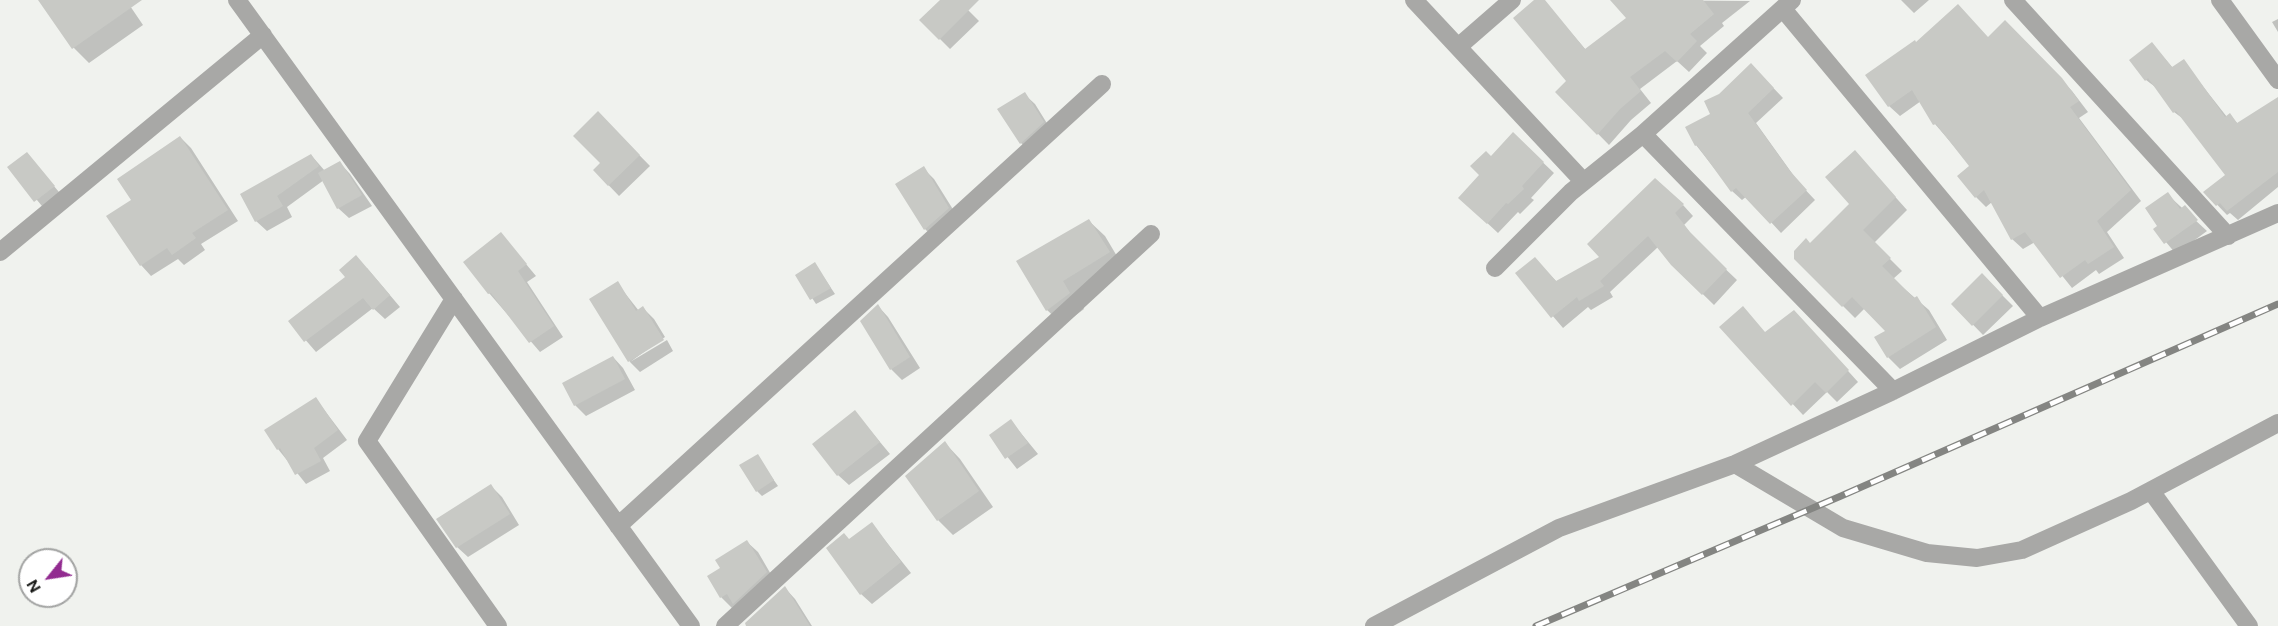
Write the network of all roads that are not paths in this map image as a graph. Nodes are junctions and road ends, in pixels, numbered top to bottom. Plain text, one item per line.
1 (237, 0) edge
2 (1414, 0) edge
3 (1512, 0) edge
4 (2013, 0) edge
5 (2220, 0) edge
6 (1787, 5) edge
7 (263, 35) junction
8 (1458, 48) junction
9 (2278, 80) edge
10 (1102, 84) dead end
11 (1643, 134) junction
12 (1583, 181) junction
13 (2278, 213) edge
14 (1151, 234) dead end
15 (2228, 236) junction
16 (0, 252) edge
17 (1495, 268) dead end
18 (454, 299) junction
19 (2040, 318) junction
20 (1893, 391) junction
21 (2278, 423) edge
22 (1735, 464) junction
23 (2151, 491) junction
24 (618, 526) junction
25 (498, 626) edge
26 (691, 626) edge
27 (725, 626) edge
28 (1374, 626) edge
29 (2249, 626) edge

1 - 7 street
2 - 8 street
3 - 8 street
4 - 15 street
5 - 9 street
6 - 11 street
6 - 19 street
7 - 16 street
7 - 18 street
8 - 12 street
10 - 24 street
11 - 12 street
11 - 20 street
12 - 17 street
13 - 15 street
14 - 27 street
15 - 19 street
18 - 24 street
18 - 25 street
19 - 20 street
20 - 22 street
21 - 23 street
22 - 23 street
22 - 28 street
23 - 29 street
24 - 26 street

